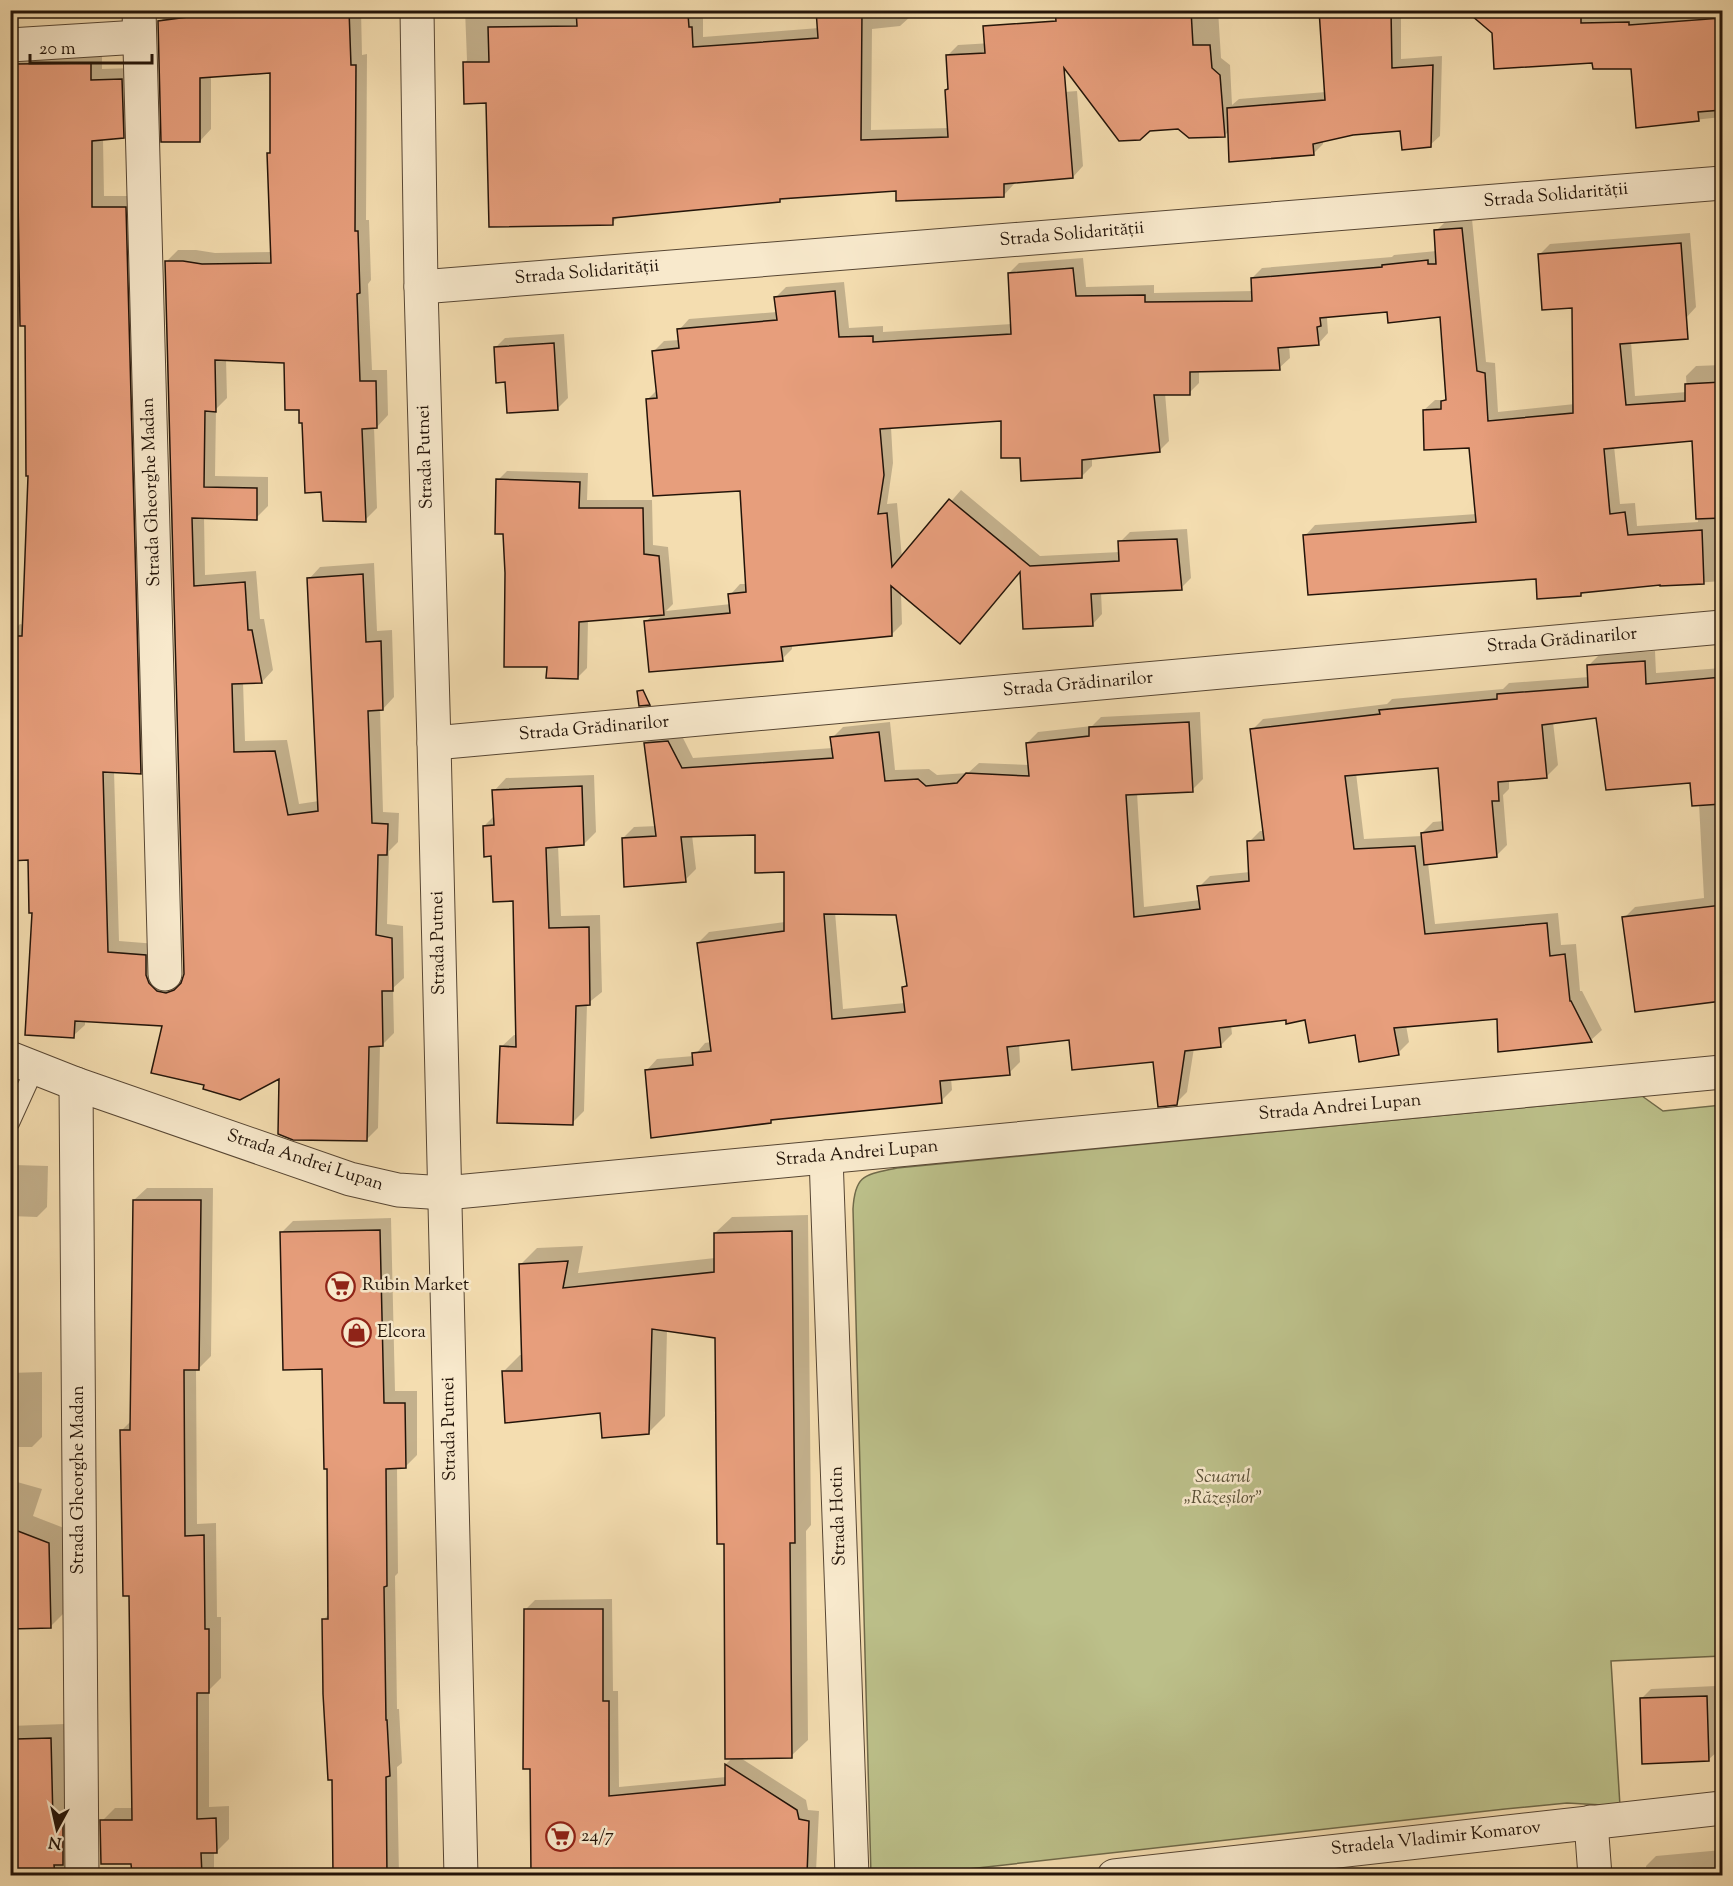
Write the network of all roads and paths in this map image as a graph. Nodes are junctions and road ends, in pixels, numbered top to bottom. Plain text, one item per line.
1 (417, 10) edge
2 (139, 24) edge
3 (10, 45) edge
4 (1722, 183) edge
5 (421, 287) junction
6 (1722, 627) edge
7 (434, 743) junction
8 (165, 974) dead end
9 (23, 1063) edge
10 (1722, 1072) edge
11 (76, 1084) junction
12 (10, 1123) edge
13 (826, 1157) junction
14 (445, 1193) junction
15 (1722, 1808) edge
16 (1592, 1822) junction
17 (82, 1875) edge
18 (461, 1875) edge
19 (852, 1875) edge
20 (1114, 1875) edge
21 (1594, 1875) edge

1 - 5 street, Strada Putnei
2 - 3 street
2 - 8 street, Strada Gheorghe Madan
4 - 5 street, Strada Solidarității
5 - 7 street, Strada Putnei
6 - 7 street, Strada Grădinarilor
7 - 14 street, Strada Putnei
9 - 11 street, Strada Andrei Lupan
9 - 12 lane
10 - 13 street, Strada Andrei Lupan
11 - 14 street, Strada Andrei Lupan
11 - 17 street, Strada Gheorghe Madan
13 - 14 street, Strada Andrei Lupan
13 - 19 street, Strada Hotin
14 - 18 street, Strada Putnei
15 - 16 street, Stradela Vladimir Komarov
16 - 20 street, Stradela Vladimir Komarov
16 - 21 street

